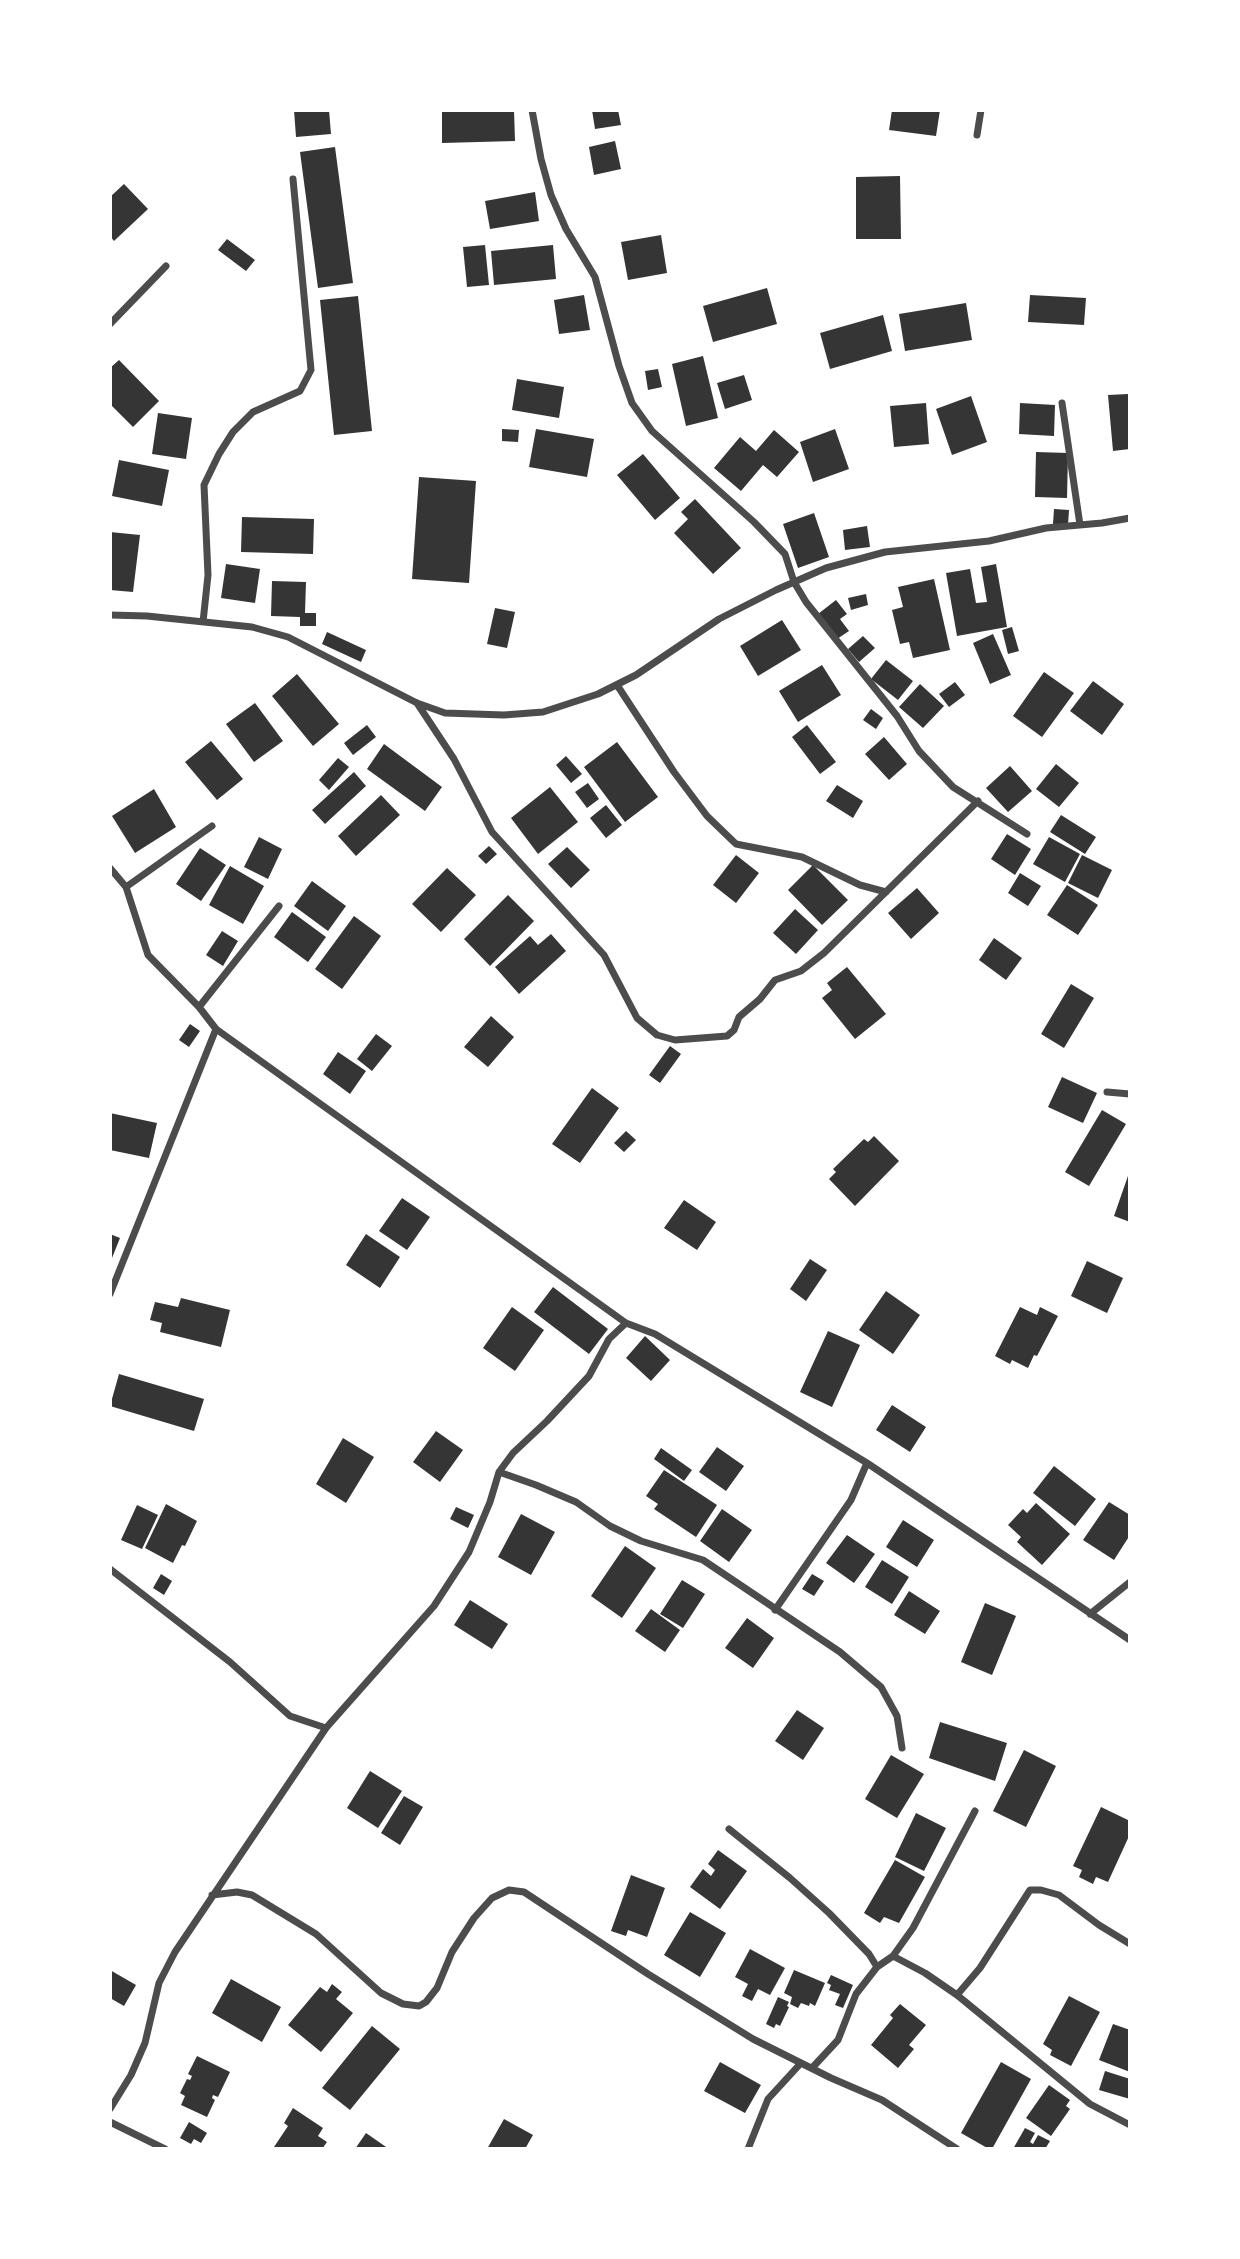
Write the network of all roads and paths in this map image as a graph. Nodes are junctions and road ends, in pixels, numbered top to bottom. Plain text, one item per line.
1 (532, 110) edge
2 (981, 110) edge
3 (977, 135) dead end
4 (293, 179) dead end
5 (166, 266) dead end
6 (110, 324) edge
7 (1062, 403) dead end
8 (1130, 518) edge
9 (1080, 525) junction
10 (794, 582) junction
11 (110, 615) edge
12 (202, 622) junction
13 (617, 685) junction
14 (417, 702) junction
15 (978, 801) junction
16 (212, 826) dead end
17 (1027, 834) dead end
18 (110, 868) edge
19 (125, 887) junction
20 (886, 892) junction
21 (279, 906) dead end
22 (199, 1007) junction
23 (216, 1029) junction
24 (1107, 1092) dead end
25 (1130, 1094) edge
26 (110, 1294) edge
27 (626, 1323) junction
28 (867, 1463) junction
29 (499, 1472) junction
30 (110, 1569) edge
31 (1130, 1582) edge
32 (775, 1610) junction
33 (1090, 1614) junction
34 (1130, 1640) edge
35 (326, 1728) junction
36 (902, 1748) dead end
37 (975, 1811) dead end
38 (729, 1829) dead end
39 (212, 1895) junction
40 (1130, 1944) edge
41 (893, 1956) junction
42 (877, 1967) junction
43 (957, 1995) junction
44 (801, 2063) junction
45 (812, 2068) junction
46 (110, 2109) edge
47 (110, 2122) edge
48 (1130, 2124) edge
49 (165, 2149) edge
50 (748, 2149) edge
51 (957, 2149) edge

1 - 10 street
2 - 3 street
4 - 12 street
5 - 6 street
7 - 9 street
8 - 9 street
9 - 10 street
10 - 13 street
10 - 15 street
11 - 12 street
12 - 14 street
13 - 14 street
13 - 20 street
14 - 20 street
15 - 17 street
15 - 20 street
16 - 19 street
18 - 19 street
19 - 22 street
21 - 22 street
22 - 23 street
23 - 26 street
23 - 27 street
24 - 25 street
27 - 28 street
27 - 29 street
28 - 32 street
28 - 33 street
29 - 32 street
29 - 35 street
30 - 35 street
31 - 33 street
32 - 36 street
33 - 34 street
35 - 39 street
37 - 41 street
38 - 42 street
39 - 44 street
39 - 46 street
40 - 43 street
41 - 42 street
41 - 43 street
42 - 45 street
43 - 48 street
44 - 45 street
44 - 50 street
45 - 51 street
47 - 49 street

